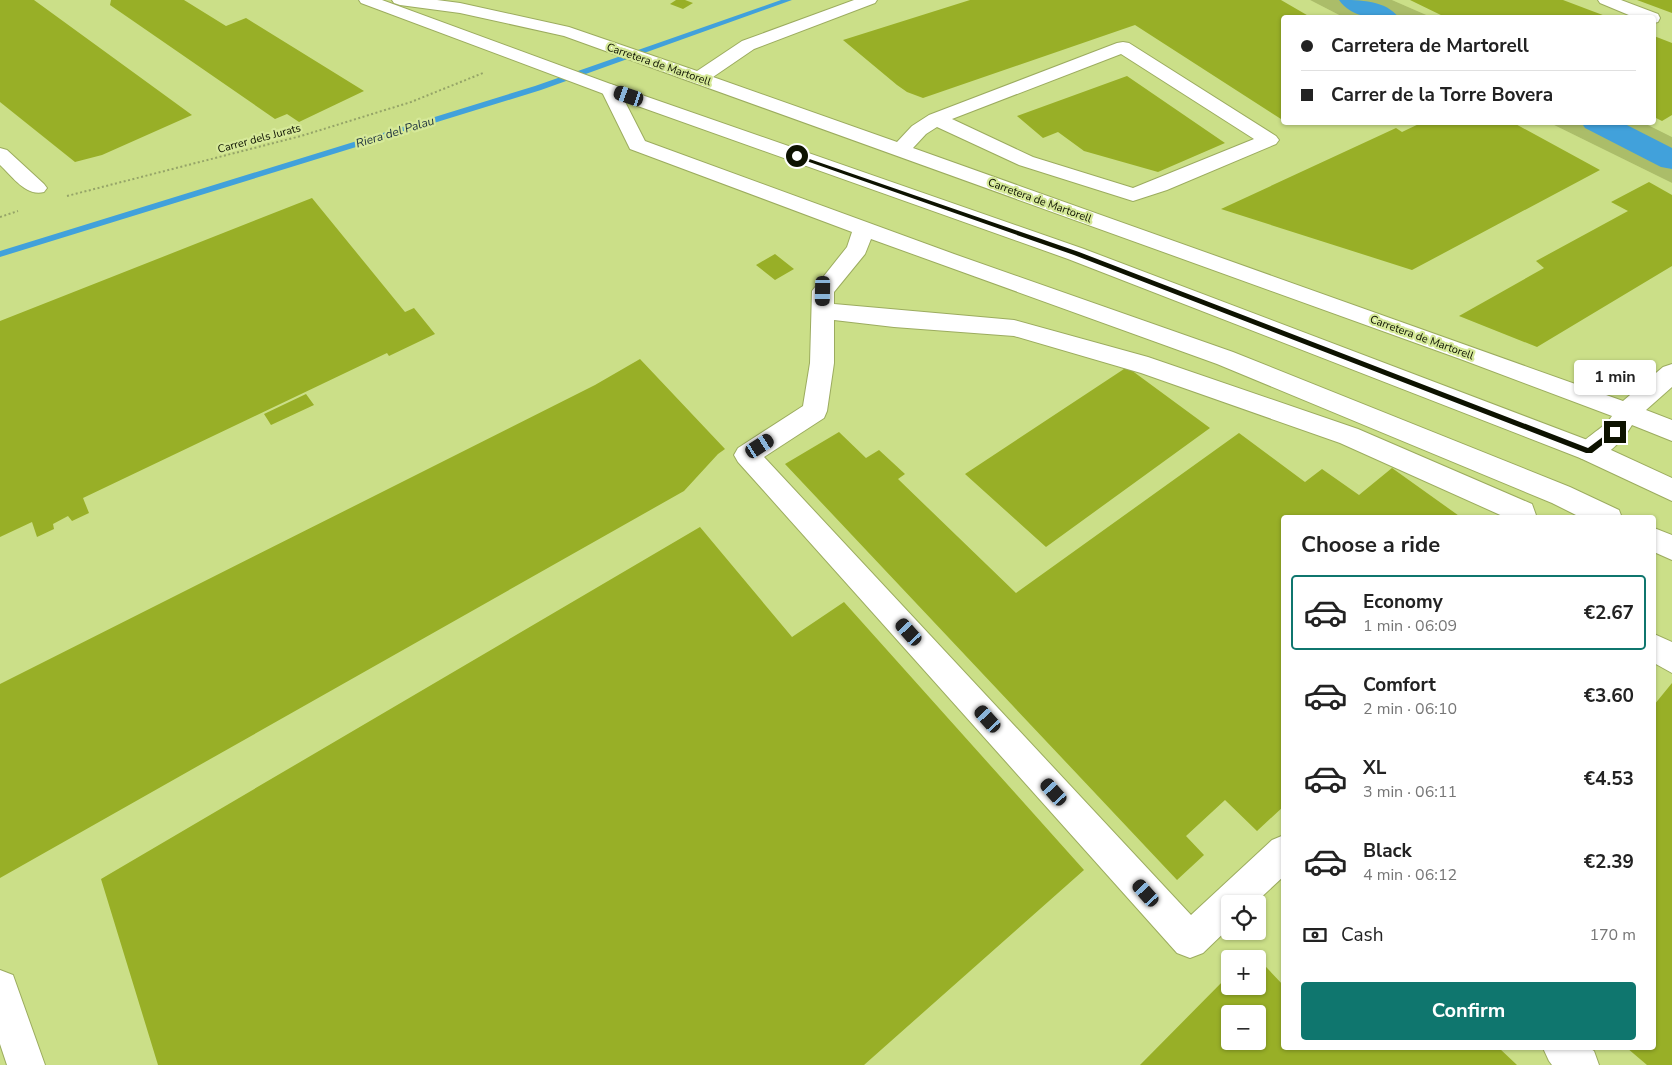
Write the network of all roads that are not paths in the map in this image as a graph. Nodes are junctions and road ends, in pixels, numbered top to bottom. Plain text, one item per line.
1 (367, 0) edge
2 (400, 0) edge
3 (869, 0) edge
4 (1606, 0) edge
5 (1645, 15) edge
6 (699, 78) junction
7 (610, 90) junction
8 (936, 119) junction
9 (901, 150) junction
10 (0, 154) edge
11 (37, 188) dead end
12 (864, 228) junction
13 (823, 311) junction
14 (1672, 373) edge
15 (1628, 412) junction
16 (1672, 431) edge
17 (1589, 451) junction
18 (1672, 490) edge
19 (1523, 515) edge
20 (1603, 515) edge
21 (1656, 540) edge
22 (1672, 548) edge
23 (1656, 648) edge
24 (1672, 659) edge
25 (1281, 855) edge
26 (0, 988) edge
27 (1564, 1050) edge
28 (26, 1065) edge
29 (1580, 1065) edge

1 - 7 street
2 - 6 street, Carretera de Martorell
3 - 6 street
4 - 5 street
6 - 9 street, Carretera de Martorell
7 - 12 street
7 - 17 street
8 - 8 street
8 - 9 street
9 - 15 street, Carretera de Martorell
10 - 11 street
12 - 13 street
12 - 20 street
13 - 19 street
13 - 25 street
14 - 15 street
15 - 16 street, Carretera de Martorell
15 - 17 street
17 - 18 street
21 - 22 street
23 - 24 street
26 - 28 street
27 - 29 street

